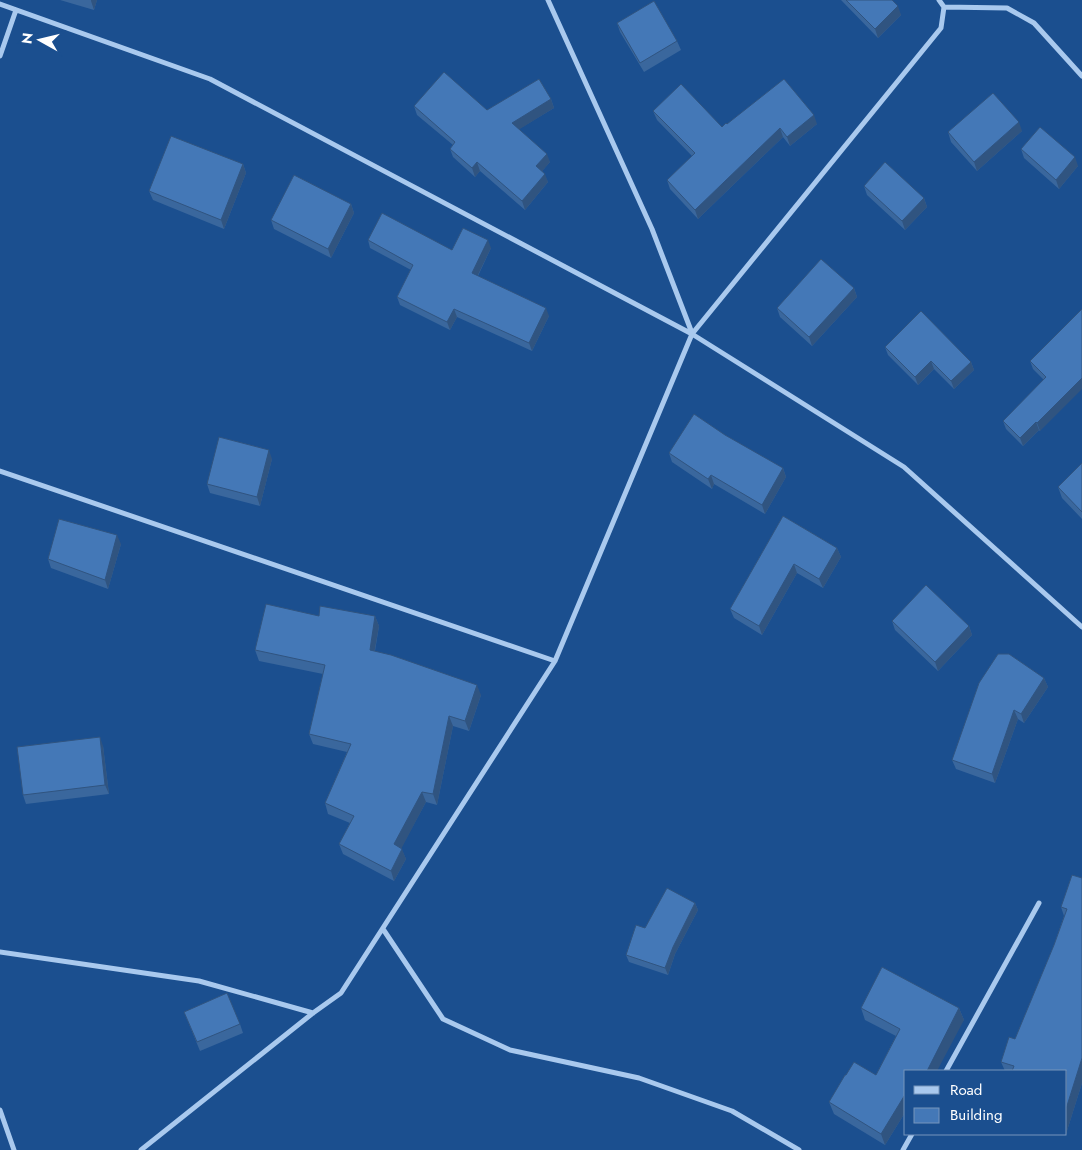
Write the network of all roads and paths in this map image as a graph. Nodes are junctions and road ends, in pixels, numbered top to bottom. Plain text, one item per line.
1 (548, 0) edge
2 (939, 0) edge
3 (0, 4) edge
4 (944, 7) junction
5 (16, 10) junction
6 (0, 56) edge
7 (1082, 76) edge
8 (692, 334) junction
9 (0, 471) edge
10 (1082, 627) edge
11 (555, 661) junction
12 (1039, 903) dead end
13 (383, 929) junction
14 (0, 952) edge
15 (312, 1013) junction
16 (947, 1070) edge
17 (0, 1110) edge
18 (911, 1135) edge
19 (14, 1150) edge
20 (141, 1150) edge
21 (799, 1150) edge
22 (903, 1150) edge

1 - 8 street
2 - 4 street
3 - 5 street
4 - 7 street
4 - 8 street
5 - 6 street
5 - 8 street
8 - 10 street
8 - 11 street
9 - 11 street
11 - 13 street
12 - 16 street
13 - 15 street
13 - 21 street
14 - 15 street
15 - 20 street
17 - 19 street
18 - 22 street

